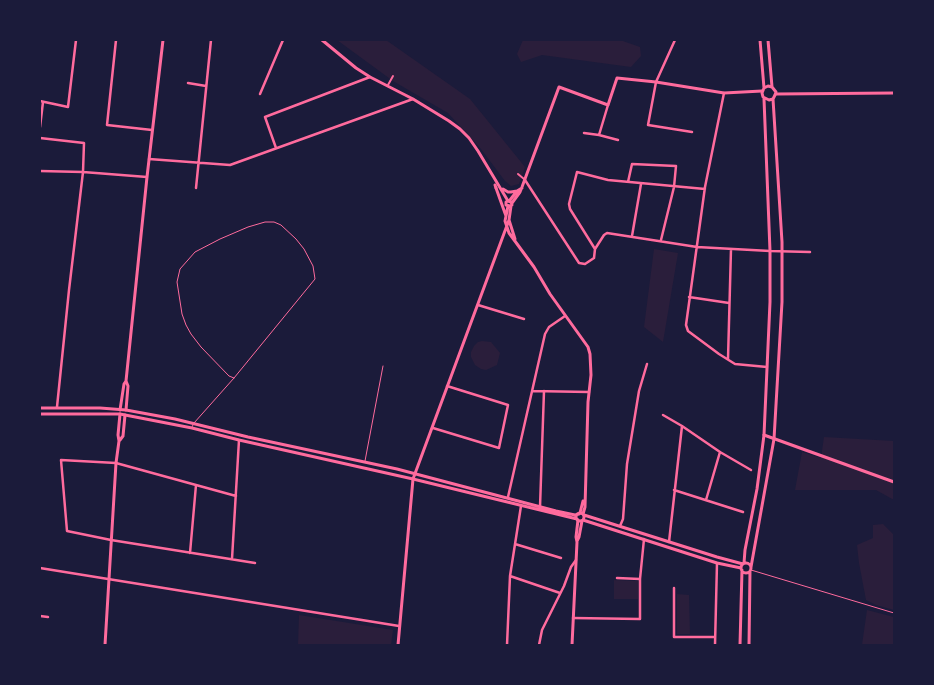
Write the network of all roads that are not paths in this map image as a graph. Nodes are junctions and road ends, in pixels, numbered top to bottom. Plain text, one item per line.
1 (76, 40) edge
2 (116, 40) edge
3 (163, 40) edge
4 (211, 40) edge
5 (283, 40) edge
6 (322, 40) edge
7 (675, 40) edge
8 (760, 40) edge
9 (768, 40) edge
10 (393, 76) dead end
11 (370, 77) junction
12 (656, 82) junction
13 (188, 83) dead end
14 (206, 86) junction
15 (388, 86) junction
16 (772, 87) junction
17 (763, 90) junction
18 (894, 93) edge
19 (260, 94) dead end
20 (724, 94) junction
21 (776, 94) junction
22 (413, 99) junction
23 (764, 99) junction
24 (773, 99) junction
25 (41, 102) edge
26 (608, 105) junction
27 (40, 127) edge
28 (152, 130) junction
29 (692, 132) dead end
30 (584, 133) dead end
31 (599, 135) junction
32 (40, 138) edge
33 (618, 140) dead end
34 (276, 148) junction
35 (149, 160) junction
36 (199, 163) junction
37 (40, 171) edge
38 (83, 172) junction
39 (518, 174) dead end
40 (147, 177) junction
41 (524, 179) junction
42 (628, 182) junction
43 (640, 184) junction
44 (497, 187) junction
45 (522, 187) junction
46 (674, 187) junction
47 (196, 188) dead end
48 (705, 190) junction
49 (517, 191) junction
50 (509, 203) junction
51 (507, 219) junction
52 (507, 228) junction
53 (632, 236) junction
54 (504, 237) junction
55 (661, 241) junction
56 (517, 244) junction
57 (696, 247) junction
58 (595, 249) junction
59 (731, 249) junction
60 (770, 251) junction
61 (782, 252) junction
62 (810, 252) dead end
63 (690, 297) junction
64 (729, 303) junction
65 (478, 305) junction
66 (565, 316) junction
67 (524, 318) dead end
68 (728, 359) junction
69 (647, 364) dead end
70 (383, 366) dead end
71 (767, 367) junction
72 (234, 378) junction
73 (126, 381) junction
74 (447, 386) junction
75 (532, 390) junction
76 (544, 391) junction
77 (590, 392) junction
78 (57, 407) junction
79 (40, 408) edge
80 (126, 410) junction
81 (120, 412) junction
82 (40, 414) edge
83 (125, 415) junction
84 (663, 415) dead end
85 (194, 423) junction
86 (682, 426) junction
87 (192, 428) junction
88 (433, 428) junction
89 (764, 436) junction
90 (774, 439) junction
91 (238, 440) junction
92 (119, 441) junction
93 (720, 452) junction
94 (365, 462) junction
95 (116, 463) junction
96 (751, 470) dead end
97 (415, 475) junction
98 (413, 479) junction
99 (894, 482) edge
100 (196, 485) junction
101 (674, 490) junction
102 (236, 496) junction
103 (508, 498) junction
104 (706, 500) junction
105 (521, 506) junction
106 (540, 507) junction
107 (743, 512) dead end
108 (581, 514) junction
109 (580, 520) junction
110 (620, 526) junction
111 (112, 540) junction
112 (644, 540) junction
113 (669, 542) junction
114 (515, 544) junction
115 (190, 553) junction
116 (561, 558) dead end
117 (232, 559) junction
118 (576, 560) junction
119 (256, 563) dead end
120 (717, 563) junction
121 (744, 563) junction
122 (40, 568) edge
123 (741, 569) junction
124 (751, 569) junction
125 (510, 576) junction
126 (617, 578) dead end
127 (109, 579) junction
128 (640, 579) junction
129 (674, 588) dead end
130 (560, 593) junction
131 (894, 613) edge
132 (40, 616) edge
133 (48, 617) dead end
134 (574, 618) junction
135 (399, 626) junction
136 (715, 637) junction
137 (105, 645) edge
138 (398, 645) edge
139 (507, 645) edge
140 (539, 645) edge
141 (572, 645) edge
142 (715, 645) edge
143 (740, 645) edge
144 (749, 645) edge

1 - 25 street
2 - 28 street
3 - 28 main road
4 - 14 street
5 - 19 street
6 - 11 main road
7 - 12 street
8 - 17 main road
9 - 16 main road
10 - 15 street
11 - 15 main road
11 - 34 street
12 - 20 main road
12 - 26 main road
12 - 29 street
13 - 14 street
14 - 36 street
15 - 22 main road
16 - 17 main road
16 - 21 main road
17 - 20 main road
17 - 23 main road
18 - 21 main road
20 - 48 street
21 - 24 main road
22 - 34 street
22 - 44 main road
23 - 24 main road
23 - 60 main road
24 - 61 main road
25 - 27 street
26 - 31 street
26 - 41 main road
28 - 35 main road
30 - 31 street
31 - 33 street
32 - 38 street
34 - 36 street
35 - 36 street
35 - 40 main road
36 - 47 street
37 - 38 street
38 - 40 street
38 - 78 street
39 - 41 street
40 - 73 main road
41 - 45 main road
41 - 58 street
42 - 43 street
42 - 46 street
42 - 58 street
43 - 46 street
43 - 53 street
44 - 49 main road
44 - 50 main road
44 - 51 main road
45 - 49 main road
45 - 50 main road
46 - 48 street
46 - 55 street
48 - 57 street
49 - 50 main road
50 - 51 main road
51 - 52 main road
51 - 54 main road
51 - 56 main road
52 - 54 main road
52 - 56 main road
53 - 55 street
53 - 58 street
54 - 65 main road
55 - 57 street
56 - 66 main road
57 - 59 street
57 - 63 street
59 - 60 street
59 - 64 street
60 - 61 street
60 - 71 main road
61 - 62 street
61 - 90 main road
63 - 64 street
63 - 68 street
64 - 68 street
65 - 67 street
65 - 74 main road
66 - 75 street
66 - 77 main road
68 - 71 street
69 - 110 street
70 - 94 lane
71 - 89 main road
72 - 72 lane
72 - 85 lane
73 - 80 main road
73 - 81 main road
74 - 88 main road
74 - 88 street
75 - 76 street
75 - 103 street
76 - 77 street
76 - 106 street
77 - 108 main road
78 - 79 main road
78 - 81 main road
80 - 81 main road
80 - 83 main road
80 - 85 main road
81 - 82 main road
81 - 83 main road
81 - 92 main road
83 - 87 main road
83 - 92 main road
84 - 86 street
85 - 87 lane
85 - 94 main road
86 - 93 street
86 - 101 street
87 - 91 main road
88 - 97 main road
89 - 90 main road
89 - 121 main road
90 - 99 main road
90 - 124 main road
91 - 98 main road
91 - 102 street
92 - 95 main road
93 - 96 street
93 - 104 street
94 - 97 main road
95 - 100 street
95 - 111 main road
95 - 111 street
97 - 98 main road
97 - 103 main road
98 - 105 main road
98 - 135 main road
100 - 102 street
100 - 115 street
101 - 104 street
101 - 113 street
102 - 117 street
103 - 106 main road
104 - 107 street
105 - 109 main road
105 - 114 street
106 - 108 main road
108 - 109 main road
108 - 109 main road
108 - 110 main road
109 - 112 main road
109 - 118 main road
110 - 113 main road
111 - 115 street
111 - 127 main road
112 - 120 main road
112 - 128 street
113 - 121 main road
114 - 116 street
114 - 125 street
115 - 117 street
117 - 119 street
118 - 130 street
118 - 134 main road
120 - 123 main road
120 - 136 street
121 - 123 main road
121 - 124 main road
122 - 127 street
123 - 124 main road
123 - 143 main road
124 - 131 lane
124 - 144 main road
125 - 130 street
125 - 139 street
126 - 128 street
127 - 135 street
127 - 137 main road
128 - 134 street
129 - 136 street
130 - 140 street
132 - 133 street
134 - 141 main road
135 - 138 main road
136 - 142 street

